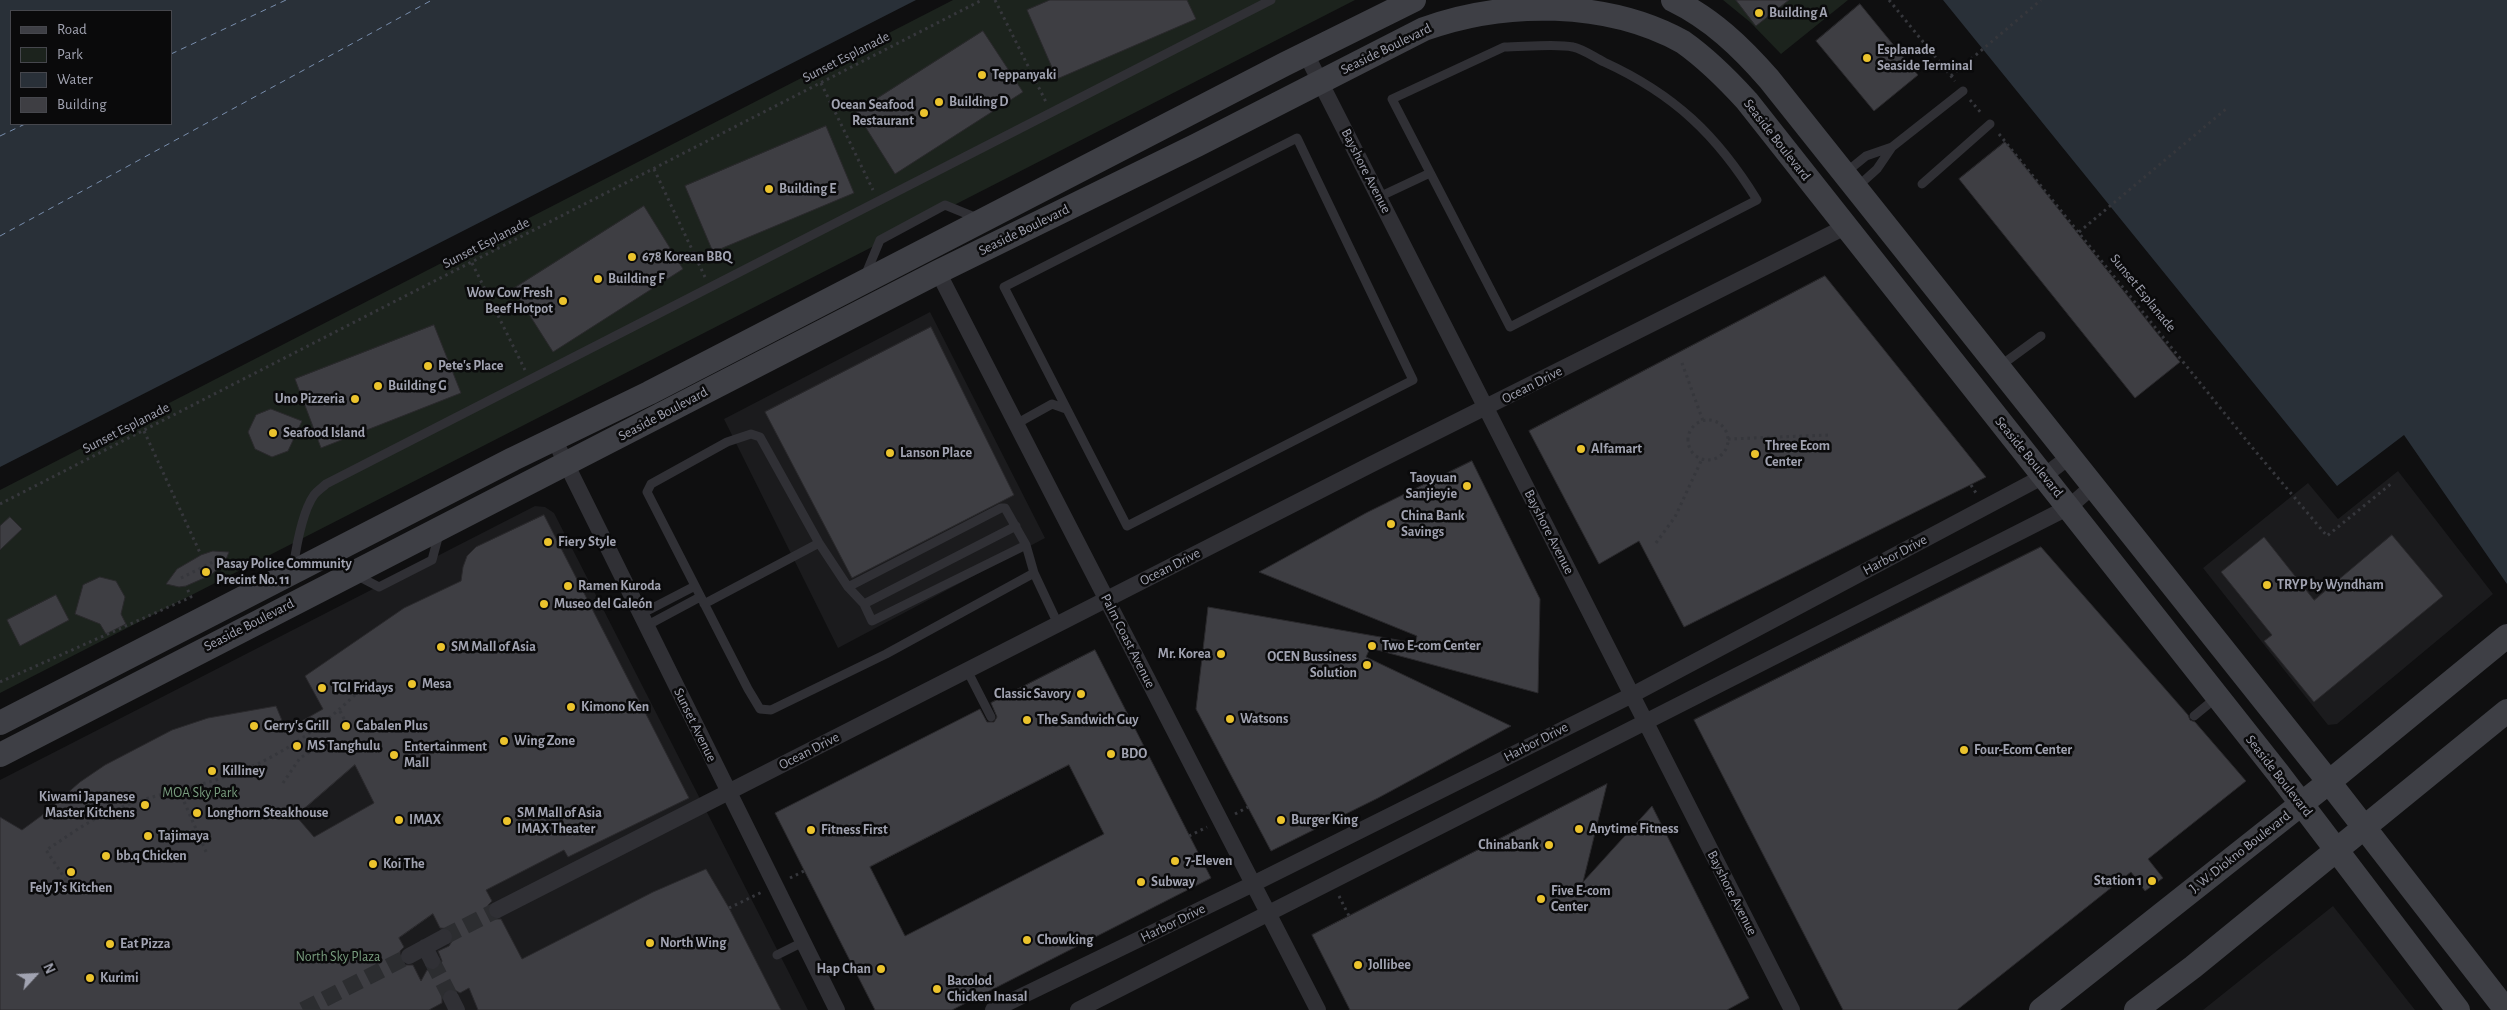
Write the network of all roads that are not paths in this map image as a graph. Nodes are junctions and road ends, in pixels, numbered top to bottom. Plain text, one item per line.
1 (1271, 0) edge
2 (1414, 0) edge
3 (1673, 0) edge
4 (1702, 9) edge
5 (1306, 54) junction
6 (1320, 82) junction
7 (1963, 91) road end
8 (1990, 124) road end
9 (1892, 147) junction
10 (1430, 172) junction
11 (1850, 180) junction
12 (1922, 184) dead end
13 (1379, 197) junction
14 (1845, 227) junction
15 (938, 272) junction
16 (2041, 336) dead end
17 (1998, 368) junction
18 (1066, 408) junction
19 (1486, 408) junction
20 (1016, 424) junction
21 (554, 439) junction
22 (2069, 457) junction
23 (567, 464) junction
24 (2044, 476) junction
25 (2093, 486) junction
26 (2069, 507) junction
27 (1016, 526) junction
28 (819, 543) junction
29 (1026, 545) junction
30 (1034, 572) junction
31 (292, 574) junction
32 (694, 586) junction
33 (848, 587) junction
34 (1106, 599) junction
35 (702, 600) junction
36 (864, 604) junction
37 (643, 620) junction
38 (1058, 624) junction
39 (2507, 636) edge
40 (967, 670) junction
41 (1632, 695) junction
42 (2217, 697) junction
43 (2507, 711) edge
44 (2194, 716) dead end
45 (991, 717) dead end
46 (0, 723) edge
47 (1646, 723) junction
48 (0, 755) edge
49 (2329, 782) junction
50 (727, 791) junction
51 (2300, 804) junction
52 (2365, 828) junction
53 (2336, 850) junction
54 (1253, 884) junction
55 (497, 910) tunnel mouth
56 (1268, 914) junction
57 (444, 937) tunnel mouth
58 (803, 942) junction
59 (777, 955) dead end
60 (408, 956) tunnel mouth
61 (837, 1010) edge
62 (993, 1010) edge
63 (1078, 1010) edge
64 (1318, 1010) edge
65 (1792, 1010) edge
66 (2041, 1010) edge
67 (2136, 1010) edge
68 (2458, 1010) edge
69 (2506, 1010) edge

1 - 31 lane
2 - 5 street, Seaside Boulevard
3 - 4 street
4 - 11 street
5 - 6 street, Bayshore Avenue
5 - 21 street, Seaside Boulevard
6 - 13 street, Bayshore Avenue
6 - 14 street, Seaside Boulevard
6 - 15 street, Seaside Boulevard
7 - 9 lane
8 - 12 lane
9 - 11 lane
9 - 11 lane
10 - 10 lane
10 - 13 lane
11 - 17 street
13 - 19 street, Bayshore Avenue
14 - 19 street, Ocean Drive
14 - 24 street, Seaside Boulevard
15 - 20 street, Palm Coast Avenue
15 - 23 street, Seaside Boulevard
16 - 17 lane
17 - 22 street
18 - 18 lane
18 - 20 lane
19 - 34 street, Ocean Drive
19 - 41 street, Bayshore Avenue
20 - 34 street, Palm Coast Avenue
21 - 23 street, Sunset Avenue
21 - 31 street, Seaside Boulevard
22 - 24 street, Harbor Drive
22 - 25 street
23 - 37 street, Sunset Avenue
23 - 48 street, Seaside Boulevard
24 - 26 street, Seaside Boulevard
24 - 41 street, Harbor Drive
25 - 26 street
25 - 49 street
26 - 42 street, Seaside Boulevard
26 - 47 street
27 - 29 lane
27 - 33 lane
27 - 36 lane
28 - 32 lane
28 - 33 lane
28 - 35 lane
29 - 30 lane
29 - 36 lane
30 - 35 lane
30 - 38 lane
31 - 46 street, Seaside Boulevard
32 - 35 lane
32 - 37 lane
33 - 36 lane
34 - 38 street, Ocean Drive
34 - 54 street, Palm Coast Avenue
35 - 37 lane
37 - 50 street, Sunset Avenue
38 - 40 street, Ocean Drive
39 - 49 street, J. W. Diokno Boulevard
40 - 45 lane
40 - 50 street, Ocean Drive
41 - 47 street, Bayshore Avenue
41 - 54 street, Harbor Drive
42 - 44 lane
42 - 51 street, Seaside Boulevard
43 - 52 street
47 - 56 street
47 - 65 street, Bayshore Avenue
49 - 51 street, J. W. Diokno Boulevard
49 - 52 street
50 - 55 street, Ocean Drive
50 - 58 street, Sunset Avenue
51 - 53 street, Seaside Boulevard
51 - 66 street, J. W. Diokno Boulevard
52 - 53 street
52 - 69 street
53 - 67 street
53 - 68 street, Seaside Boulevard
54 - 56 street, Palm Coast Avenue
54 - 62 street, Harbor Drive
56 - 63 street
56 - 64 street, Palm Coast Avenue
57 - 60 street
58 - 59 lane
58 - 61 street, Sunset Avenue

